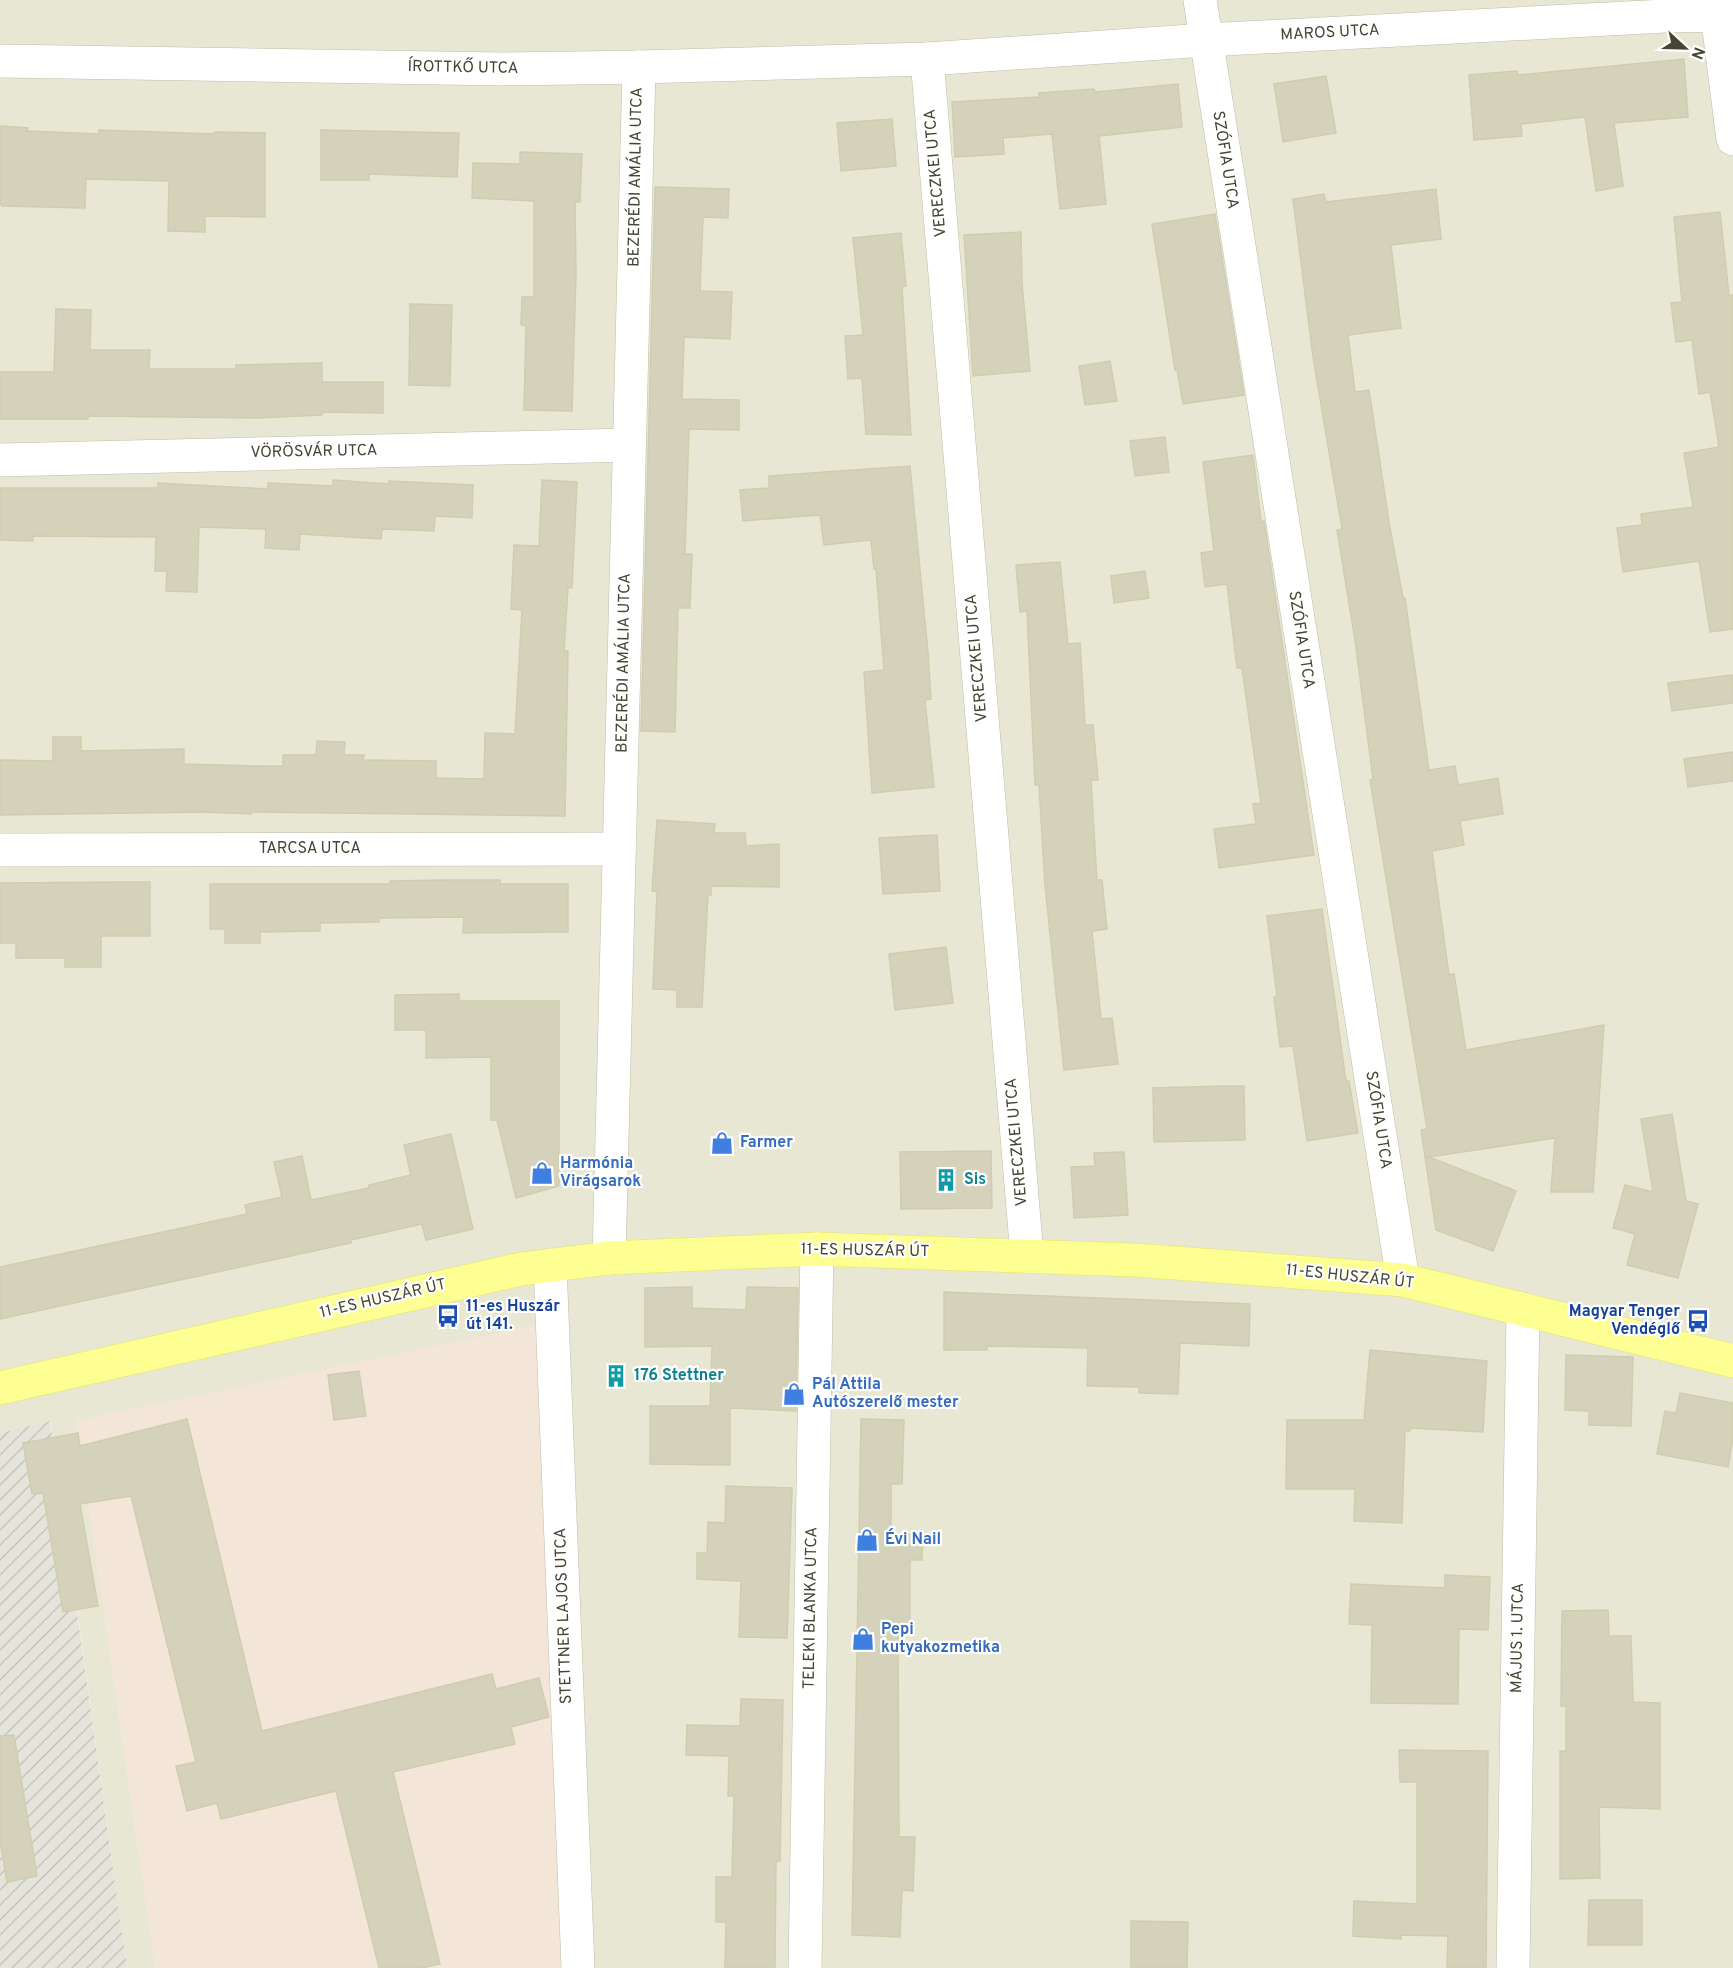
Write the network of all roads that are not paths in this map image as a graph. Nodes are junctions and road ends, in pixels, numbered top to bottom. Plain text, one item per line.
1 (1200, 0) edge
2 (1725, 14) edge
3 (1206, 40) junction
4 (927, 59) junction
5 (0, 61) edge
6 (639, 68) junction
7 (1733, 139) edge
8 (629, 445) junction
9 (0, 460) edge
10 (619, 849) junction
11 (0, 850) edge
12 (817, 1249) junction
13 (1027, 1256) junction
14 (609, 1258) junction
15 (550, 1265) junction
16 (1403, 1280) junction
17 (1523, 1309) junction
18 (1733, 1361) edge
19 (0, 1388) edge
20 (578, 1968) edge
21 (805, 1968) edge
22 (1513, 1968) edge

1 - 3 street, SZÓFIA UTCA
2 - 3 street, MAROS UTCA
2 - 7 street
3 - 4 street, MAROS UTCA
3 - 16 street, SZÓFIA UTCA
4 - 6 street, ÍROTTKŐ UTCA
4 - 13 street, VERECZKEI UTCA
5 - 6 street, ÍROTTKŐ UTCA
6 - 8 street, BEZERÉDI AMÁLIA UTCA
8 - 9 street, VÖRÖSVÁR UTCA
8 - 10 street, BEZERÉDI AMÁLIA UTCA
10 - 11 street, TARCSA UTCA
10 - 14 street, BEZERÉDI AMÁLIA UTCA
12 - 13 main road, 11-ES HUSZÁR ÚT
12 - 14 main road, 11-ES HUSZÁR ÚT
12 - 21 street, TELEKI BLANKA UTCA
13 - 16 main road, 11-ES HUSZÁR ÚT
14 - 15 main road, 11-ES HUSZÁR ÚT
15 - 19 main road, 11-ES HUSZÁR ÚT
15 - 20 street, STETTNER LAJOS UTCA
16 - 17 main road, 11-ES HUSZÁR ÚT
17 - 18 main road, 11-ES HUSZÁR ÚT
17 - 22 street, MÁJUS 1. UTCA

